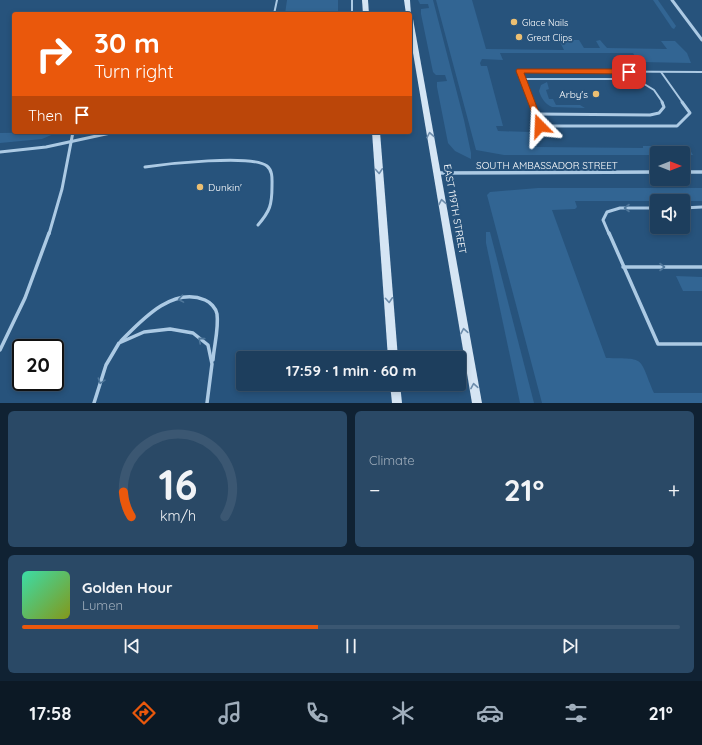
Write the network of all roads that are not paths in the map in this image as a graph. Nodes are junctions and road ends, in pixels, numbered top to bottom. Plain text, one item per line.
1 (277, 0) edge
2 (352, 0) edge
3 (365, 0) edge
4 (407, 0) edge
5 (672, 0) edge
6 (274, 12) edge
7 (352, 12) edge
8 (366, 12) edge
9 (409, 12) edge
10 (412, 30) edge
11 (702, 40) edge
12 (661, 72) junction
13 (702, 72) edge
14 (523, 79) junction
15 (536, 114) junction
16 (73, 134) edge
17 (106, 134) edge
18 (376, 134) edge
19 (71, 142) junction
20 (0, 152) edge
21 (145, 167) dead end
22 (650, 172) edge
23 (690, 172) edge
24 (702, 172) edge
25 (437, 173) junction
26 (650, 208) edge
27 (690, 208) edge
28 (702, 208) edge
29 (258, 225) dead end
30 (623, 267) junction
31 (702, 267) edge
32 (119, 343) junction
33 (702, 344) edge
34 (0, 350) edge
35 (392, 351) edge
36 (212, 364) junction
37 (396, 391) edge
38 (94, 403) edge
39 (206, 403) edge
40 (397, 403) edge
41 (476, 403) edge

1 - 6 lane
2 - 7 lane
3 - 8 main road
4 - 9 main road
5 - 11 street
25 -> 10 main road, EAST 119TH STREET
12 - 13 lane
12 - 14 lane
12 - 15 lane
14 - 15 lane
14 - 15 lane
16 - 19 lane
17 - 19 lane
18 -> 35 main road
19 - 20 lane
19 - 34 lane
21 - 29 lane
22 - 25 street, SOUTH AMBASSADOR STREET
23 - 24 street
41 -> 25 main road, EAST 119TH STREET
26 -> 30 lane
27 - 28 lane
30 -> 31 lane
30 - 33 lane
36 -> 32 lane
36 -> 32 lane
32 -> 38 lane
36 - 39 lane
37 - 40 main road

